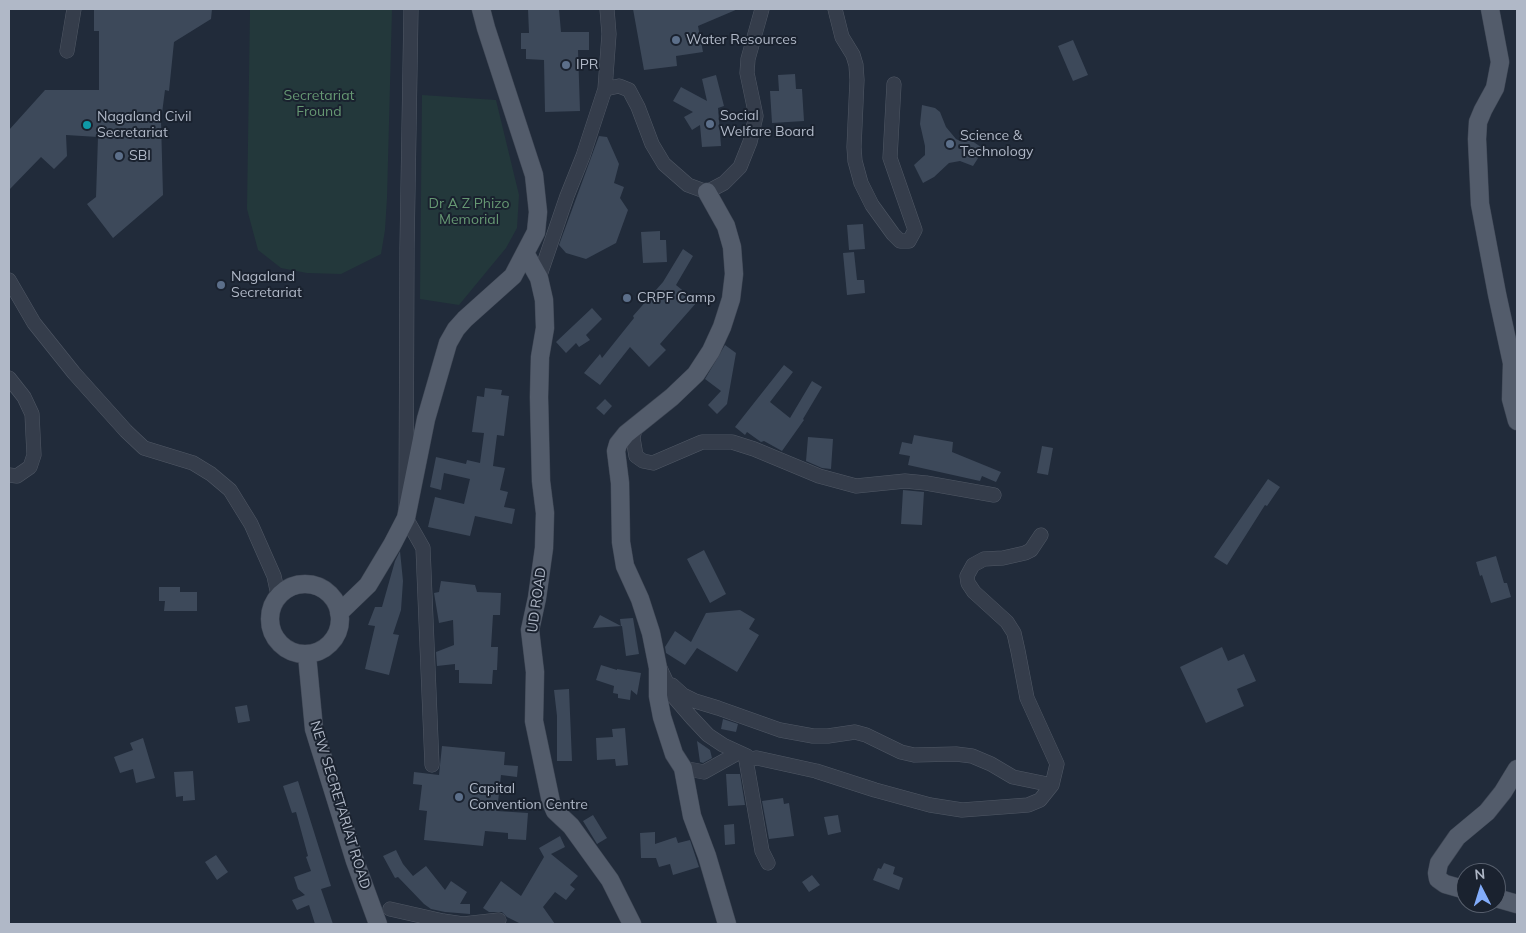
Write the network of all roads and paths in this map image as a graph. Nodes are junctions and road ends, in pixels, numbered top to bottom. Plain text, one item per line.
1 (74, 9) edge
2 (411, 9) edge
3 (481, 9) edge
4 (607, 9) edge
5 (762, 9) edge
6 (835, 9) edge
7 (1490, 9) edge
8 (67, 51) dead end
9 (894, 84) dead end
10 (605, 89) junction
11 (707, 192) junction
12 (525, 253) junction
13 (539, 278) junction
14 (9, 280) edge
15 (9, 378) edge
16 (1517, 421) edge
17 (636, 424) junction
18 (9, 475) edge
19 (994, 495) dead end
20 (406, 518) junction
21 (1041, 536) dead end
22 (278, 595) junction
23 (340, 614) junction
24 (307, 654) junction
25 (657, 663) junction
26 (666, 680) junction
27 (742, 756) junction
28 (432, 765) dead end
29 (683, 768) junction
30 (1517, 769) edge
31 (1052, 785) junction
32 (768, 863) dead end
33 (1456, 887) edge
34 (372, 906) junction
35 (390, 909) junction
36 (499, 920) dead end
37 (378, 924) edge
38 (417, 924) edge
39 (632, 924) edge
40 (727, 924) edge

1 - 8 street
2 - 20 street
3 - 12 main road
4 - 10 street
5 - 11 street
6 - 9 street
7 - 16 main road
10 - 11 street
10 - 13 street
11 - 17 main road
12 - 13 main road, UD ROAD
12 - 20 main road
13 - 39 main road, UD ROAD
14 - 22 street
15 - 18 street
17 - 19 street
17 - 25 main road
20 - 23 main road
20 - 28 street
21 - 31 street
22 - 23 main road
22 - 24 main road
23 - 24 main road
24 - 34 main road, NEW SECRETARIAT ROAD
25 - 26 street
25 - 29 main road
26 - 27 street
26 - 31 street
27 - 29 street
27 - 31 street
27 - 32 street
29 - 40 main road
30 - 33 main road
34 - 35 street
34 - 37 main road, NEW SECRETARIAT ROAD
35 - 36 street
35 - 38 street

